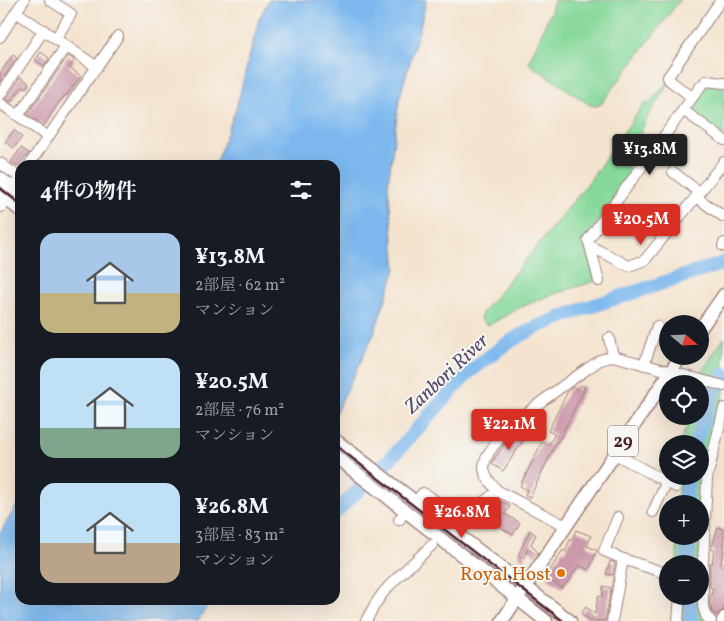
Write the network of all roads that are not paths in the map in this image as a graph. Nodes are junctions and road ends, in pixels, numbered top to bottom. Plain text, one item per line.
1 (24, 0) edge
2 (50, 0) edge
3 (721, 0) edge
4 (16, 12) junction
5 (44, 30) junction
6 (118, 36) dead end
7 (0, 37) edge
8 (56, 38) junction
9 (66, 46) junction
10 (97, 67) junction
11 (724, 83) edge
12 (0, 95) edge
13 (692, 97) junction
14 (0, 103) edge
15 (683, 110) junction
16 (18, 116) junction
17 (48, 137) junction
18 (724, 140) edge
19 (32, 160) edge
20 (724, 162) edge
21 (0, 163) edge
22 (674, 172) dead end
23 (0, 178) edge
24 (15, 179) edge
25 (15, 182) edge
26 (698, 195) junction
27 (1, 202) edge
28 (15, 208) edge
29 (724, 217) edge
30 (590, 246) junction
31 (599, 281) dead end
32 (724, 295) edge
33 (709, 316) edge
34 (657, 326) dead end
35 (609, 338) dead end
36 (613, 356) junction
37 (644, 365) junction
38 (675, 365) edge
39 (670, 372) junction
40 (724, 386) edge
41 (724, 408) edge
42 (340, 444) edge
43 (615, 454) junction
44 (340, 460) edge
45 (659, 478) edge
46 (666, 485) edge
47 (672, 485) edge
48 (676, 487) dead end
49 (498, 491) junction
50 (420, 496) dead end
51 (653, 512) dead end
52 (618, 517) dead end
53 (566, 526) junction
54 (432, 545) dead end
55 (623, 559) junction
56 (659, 571) edge
57 (526, 586) junction
58 (517, 599) junction
59 (679, 605) edge
60 (724, 617) edge
61 (366, 621) edge
62 (502, 621) edge
63 (546, 621) edge
64 (570, 621) edge
65 (612, 621) edge
66 (678, 621) edge
67 (710, 621) edge
68 (722, 621) edge

1 - 4 street
2 - 8 street
3 - 13 street
4 - 5 street
4 - 7 street
5 - 8 street
5 - 12 street
6 - 10 street
8 - 9 street
9 - 10 street
9 - 16 street
10 - 17 street
11 - 13 street
13 - 15 street
14 - 16 street
15 - 18 street
15 - 30 street
16 - 17 street
17 - 19 street
20 - 26 street
21 - 24 street
22 - 26 street
23 - 25 main road
26 - 29 street
26 - 30 street
27 - 28 main road
30 - 31 street
32 - 33 main road
34 - 37 street
35 - 36 street
36 - 37 street
36 - 49 street
37 - 39 street
38 - 39 main road, 29
39 - 40 street
39 - 43 main road, 29
41 - 67 street
42 - 57 main road
43 - 45 street
43 - 53 main road, 29
44 - 58 main road
46 - 51 street
47 - 48 street
49 - 50 street
49 - 53 street
52 - 55 street
53 - 57 main road, 29
54 - 61 street
55 - 56 street
55 - 65 street
57 - 58 main road, 29
57 - 64 main road
58 - 62 main road, 29
58 - 63 main road
59 - 66 street
60 - 68 street

